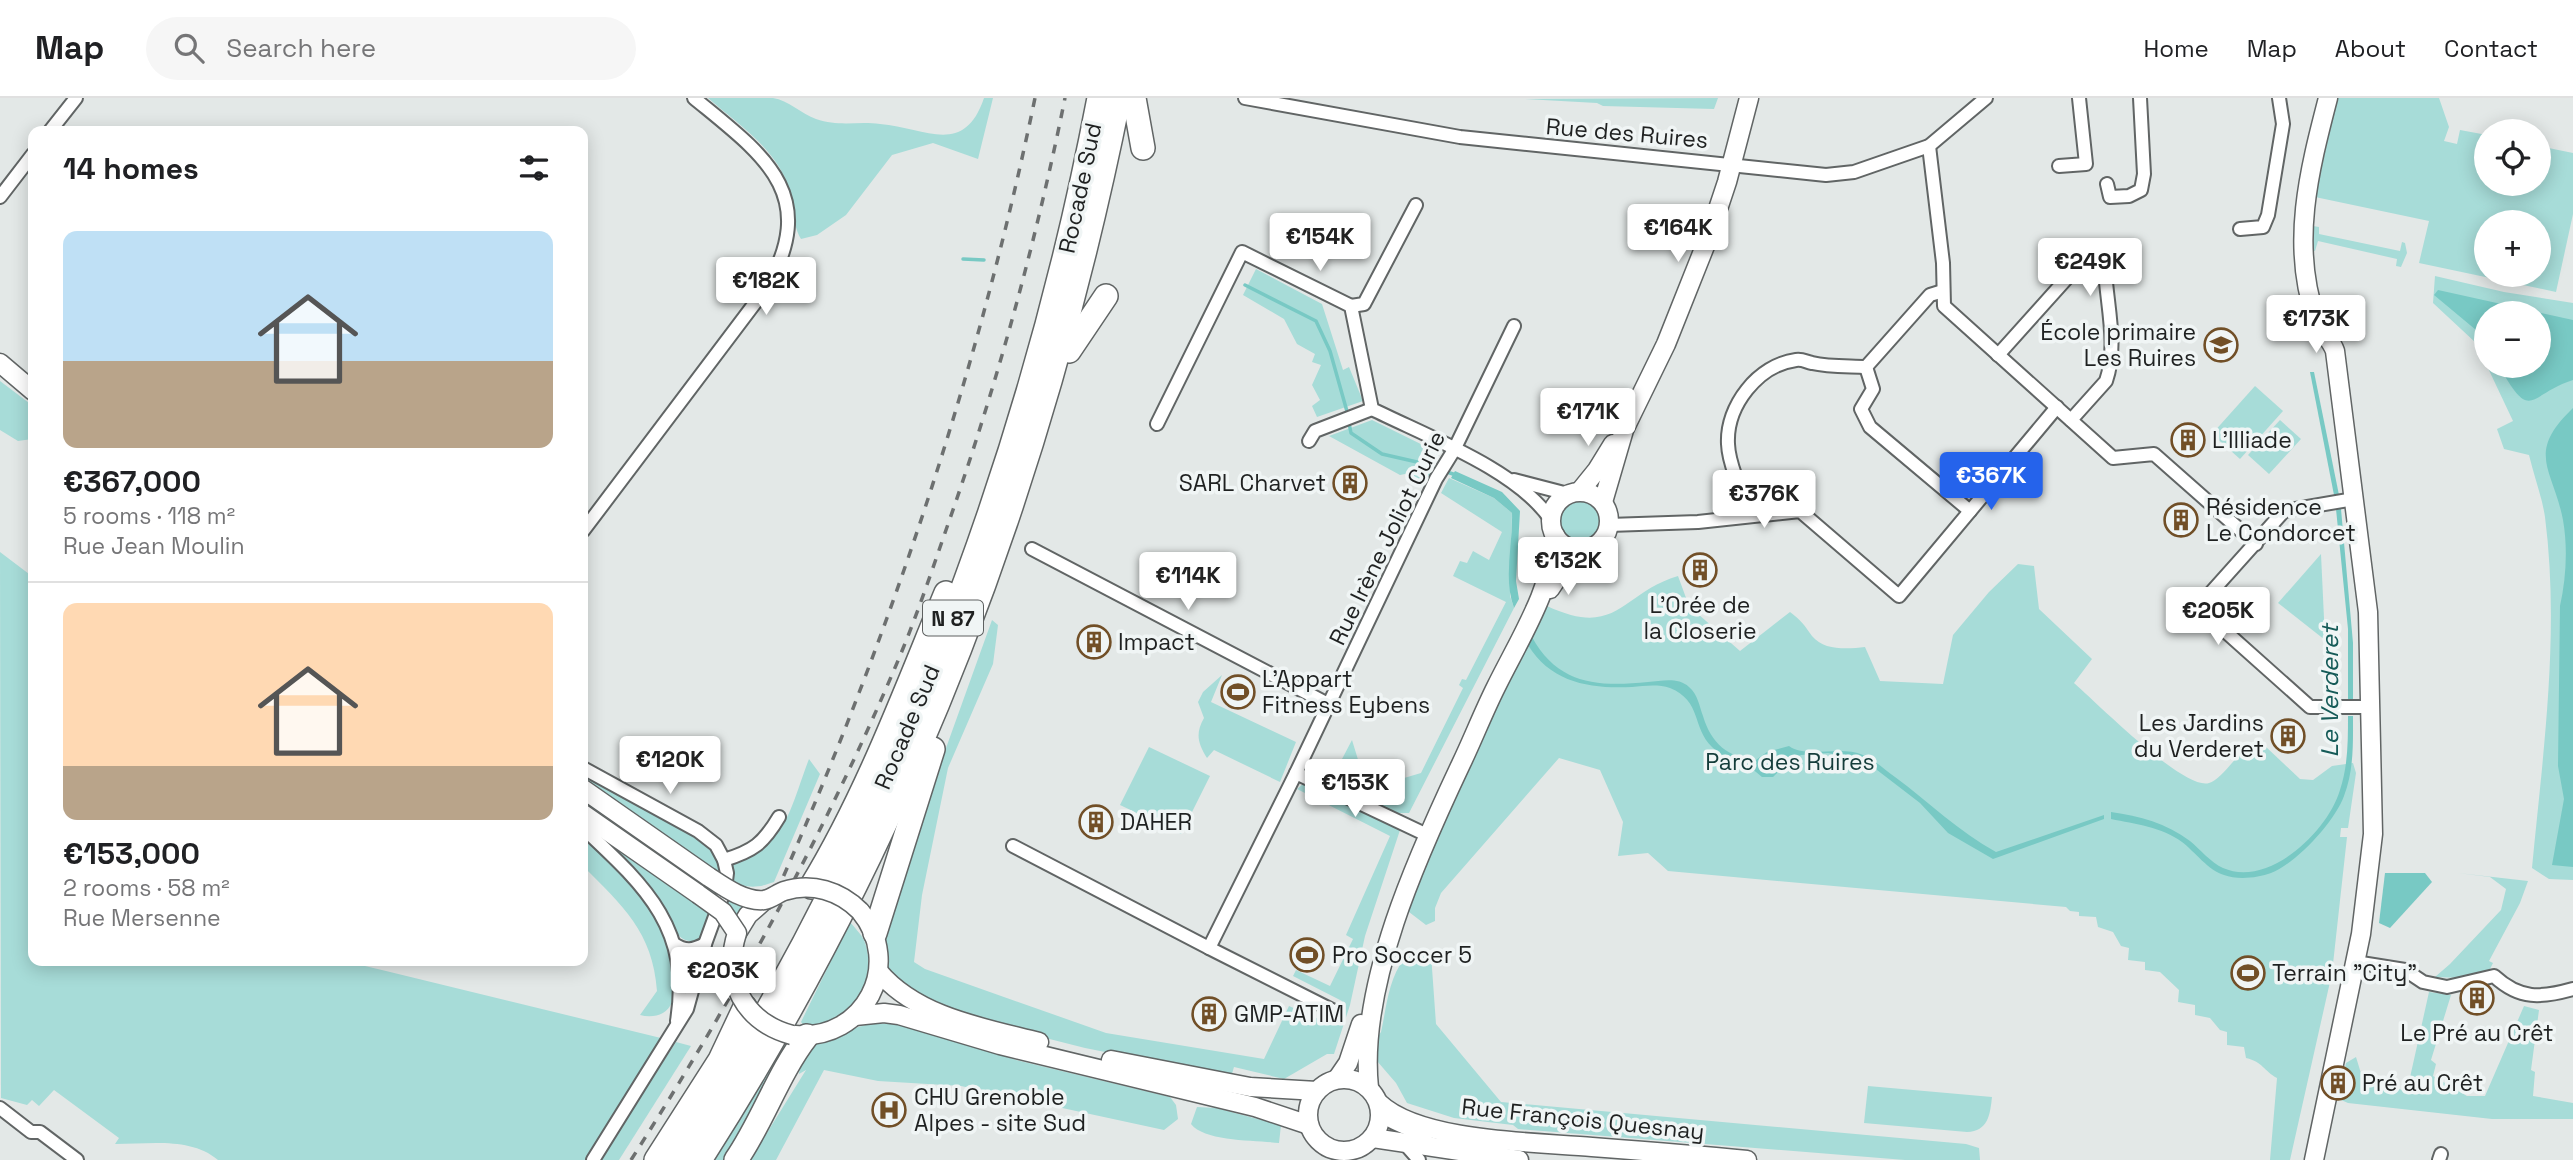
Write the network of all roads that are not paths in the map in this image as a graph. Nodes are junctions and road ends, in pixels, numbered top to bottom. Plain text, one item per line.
1 (76, 98) edge
2 (694, 98) edge
3 (1099, 98) edge
4 (1119, 98) edge
5 (1134, 98) edge
6 (1245, 98) edge
7 (1749, 98) edge
8 (1986, 98) edge
9 (2079, 98) edge
10 (2140, 98) edge
11 (2279, 98) edge
12 (2328, 98) edge
13 (55, 126) edge
14 (1929, 146) junction
15 (1143, 148) dead end
16 (28, 161) edge
17 (1731, 164) junction
18 (2059, 166) dead end
19 (2107, 184) dead end
20 (0, 197) edge
21 (1416, 205) dead end
22 (2240, 229) dead end
23 (1943, 291) junction
24 (1106, 296) dead end
25 (1351, 306) junction
26 (1514, 326) dead end
27 (1998, 355) junction
28 (0, 363) edge
29 (1866, 367) junction
30 (1041, 384) junction
31 (28, 387) edge
32 (2057, 407) junction
33 (1372, 409) junction
34 (2071, 420) junction
35 (1157, 424) dead end
36 (1623, 434) junction
37 (1309, 441) dead end
38 (1450, 454) junction
39 (1507, 478) junction
40 (1574, 493) junction
41 (2350, 499) junction
42 (1603, 502) junction
43 (1970, 511) junction
44 (1742, 517) junction
45 (588, 524) edge
46 (1609, 525) junction
47 (1553, 528) junction
48 (2256, 544) junction
49 (1032, 549) dead end
50 (1583, 550) junction
51 (988, 578) junction
52 (1528, 621) junction
53 (1328, 704) junction
54 (2364, 708) junction
55 (588, 771) edge
56 (1296, 773) junction
57 (588, 792) edge
58 (588, 817) edge
59 (779, 817) dead end
60 (588, 833) edge
61 (1423, 833) junction
62 (1013, 846) dead end
63 (724, 860) junction
64 (811, 887) junction
65 (765, 900) junction
66 (737, 933) junction
67 (875, 933) junction
68 (674, 944) junction
69 (705, 944) junction
70 (1209, 948) junction
71 (2355, 962) junction
72 (879, 972) junction
73 (2573, 989) edge
74 (745, 1007) junction
75 (1332, 1010) dead end
76 (855, 1016) junction
77 (675, 1031) junction
78 (800, 1035) junction
79 (1337, 1079) junction
80 (1317, 1091) junction
81 (1376, 1102) junction
82 (0, 1108) edge
83 (1309, 1125) junction
84 (1423, 1125) junction
85 (1373, 1138) junction
86 (1325, 1153) edge
87 (1350, 1155) edge
88 (1421, 1155) edge
89 (77, 1160) edge
90 (593, 1160) edge
91 (656, 1160) edge
92 (677, 1160) edge
93 (700, 1160) edge
94 (736, 1160) edge
95 (1520, 1160) edge
96 (1747, 1160) edge
97 (2314, 1160) edge

1 - 13 street
2 - 45 street
3 - 30 highway, Rocade Sud / N 87
4 - 30 highway, Rocade Sud / N 87
5 - 15 highway
6 - 17 street, Rue des Ruires
7 - 17 main road
8 - 14 street, Rue des Ruires
9 - 18 street
10 - 19 street
11 - 22 street
12 - 41 main road
14 - 17 street, Rue des Ruires
14 - 23 street
16 - 20 street
17 - 36 main road
21 - 25 street
23 - 27 street
23 - 29 street
24 - 30 highway
25 - 33 street
25 - 35 street
26 - 38 street, Rue Irène Joliot Curie
27 - 32 street
27 - 34 street
28 - 31 main road
29 - 43 street
29 - 44 street
30 - 51 highway, Rocade Sud / N 87
30 - 64 highway
30 - 92 highway, Rocade Sud / N 87
32 - 34 street
32 - 43 street
33 - 37 street
33 - 38 street
34 - 48 street
36 - 40 main road
36 - 42 main road
38 - 39 street
38 - 53 street, Rue Irène Joliot Curie
39 - 40 street
39 - 47 street
40 - 42 main road
40 - 47 main road
41 - 48 street
41 - 54 main road
42 - 46 main road
43 - 44 street
44 - 46 street
46 - 50 main road
47 - 50 main road
47 - 52 main road
48 - 54 street
49 - 53 street
50 - 52 main road
51 - 67 highway
51 - 93 highway, Rocade Sud / N 87
52 - 61 main road
53 - 56 street, Rue Irène Joliot Curie
54 - 71 main road
55 - 63 street
56 - 61 street
56 - 70 street, Rue Irène Joliot Curie
57 - 65 main road, bridge
58 - 66 main road, bridge
59 - 63 street
60 - 68 street
61 - 79 main road
61 - 81 main road
62 - 70 street
63 - 69 street
64 - 65 main road, bridge
64 - 67 main road, bridge
65 - 66 main road
66 - 74 main road, bridge
67 - 72 main road
68 - 69 street
68 - 77 street
69 - 77 street
70 - 75 street
71 - 73 street
71 - 97 main road
72 - 76 main road
72 - 80 main road
74 - 78 main road, bridge
74 - 91 highway
76 - 78 main road
76 - 83 main road
77 - 90 street
78 - 94 highway
79 - 80 main road
79 - 81 main road, Rue François Quesnay
80 - 83 main road
81 - 84 main road, Rue François Quesnay
81 - 85 main road
81 - 88 street
82 - 89 street
83 - 86 main road
84 - 88 street
84 - 96 main road, Rue François Quesnay
85 - 87 main road
85 - 88 main road, Rue François Quesnay
86 - 87 main road
88 - 95 main road, Rue François Quesnay

